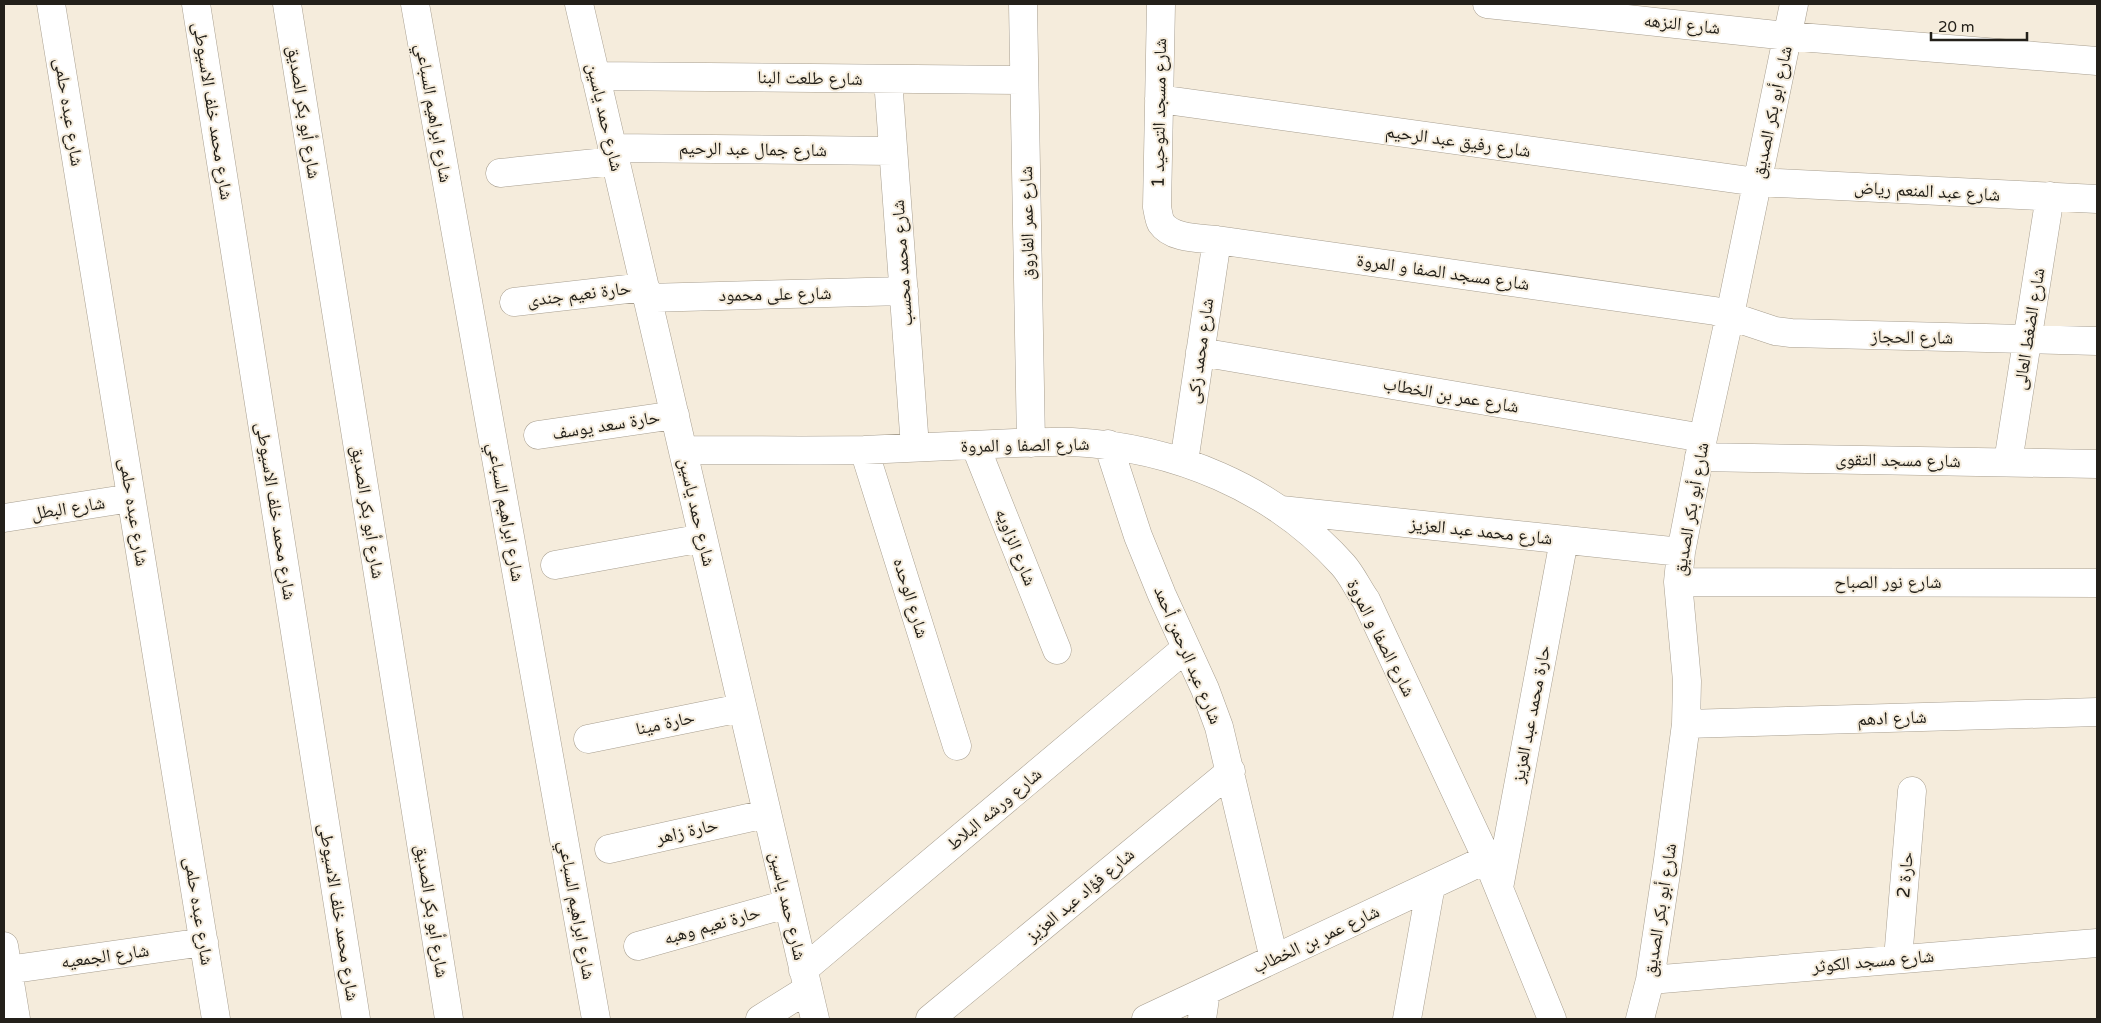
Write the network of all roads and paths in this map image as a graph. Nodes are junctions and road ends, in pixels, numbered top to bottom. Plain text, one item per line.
1 (51, 4) edge
2 (196, 4) edge
3 (286, 4) edge
4 (415, 4) edge
5 (579, 4) edge
6 (1023, 4) edge
7 (1161, 4) edge
8 (1487, 4) edge
9 (1794, 4) edge
10 (1788, 36) junction
11 (2097, 61) edge
12 (595, 76) junction
13 (888, 79) junction
14 (1024, 80) junction
15 (1160, 99) junction
16 (893, 151) junction
17 (614, 154) junction
18 (500, 173) dead end
19 (1757, 182) junction
20 (2050, 196) junction
21 (2097, 199) edge
22 (1160, 221) joint
23 (1216, 240) junction
24 (904, 291) junction
25 (646, 292) junction
26 (514, 302) dead end
27 (1730, 315) junction
28 (2028, 339) junction
29 (2097, 340) edge
30 (1200, 352) junction
31 (675, 415) junction
32 (538, 435) dead end
33 (1031, 443) junction
34 (1108, 444) junction
35 (975, 445) junction
36 (915, 447) junction
37 (1701, 448) junction
38 (683, 450) junction
39 (864, 450) junction
40 (1184, 462) junction
41 (2008, 462) junction
42 (2097, 464) edge
43 (131, 498) junction
44 (1280, 510) junction
45 (4, 518) edge
46 (703, 538) junction
47 (1564, 540) junction
48 (1681, 552) junction
49 (555, 565) dead end
50 (1678, 582) junction
51 (2097, 583) edge
52 (1186, 648) junction
53 (1057, 650) dead end
54 (742, 708) junction
55 (2097, 712) edge
56 (1686, 724) junction
57 (588, 739) dead end
58 (958, 746) dead end
59 (1231, 771) junction
60 (1912, 791) dead end
61 (766, 814) junction
62 (609, 849) dead end
63 (1487, 859) junction
64 (1431, 885) junction
65 (1498, 888) junction
66 (787, 904) junction
67 (204, 942) junction
68 (2097, 943) edge
69 (638, 946) dead end
70 (6, 958) edge
71 (1274, 959) junction
72 (1898, 960) junction
73 (805, 980) junction
74 (1650, 980) junction
75 (1206, 991) junction
76 (16, 1019) edge
77 (216, 1019) edge
78 (356, 1019) edge
79 (449, 1019) edge
80 (596, 1019) edge
81 (760, 1019) edge
82 (815, 1019) edge
83 (930, 1019) edge
84 (1146, 1019) edge
85 (1202, 1019) edge
86 (1407, 1019) edge
87 (1552, 1019) edge
88 (1640, 1019) edge

1 - 43 street, شارع عبده حلمى
2 - 78 street, شارع محمد خلف الاسيوطى
3 - 79 street, شارع أبو بكر الصديق
4 - 80 street, شارع ابراهيم السباعي
5 - 12 street, شارع حمد ياسين
6 - 14 street, شارع عمر الفاروق
7 - 15 street, شارع مسجد التوحيد 1
8 - 10 street, شارع النزهه
9 - 10 street, شارع أبو بكر الصديق
10 - 11 street, شارع النزهه
10 - 19 street, شارع أبو بكر الصديق
12 - 13 street, شارع طلعت البنا
12 - 17 street, شارع حمد ياسين
13 - 14 street, شارع طلعت البنا
13 - 16 street, شارع محمد محسب
14 - 33 street, شارع عمر الفاروق
15 - 19 street, شارع رفيق عبد الرحيم
15 - 22 street, شارع مسجد التوحيد 1
16 - 17 street, شارع جمال عبد الرحيم
16 - 24 street, شارع محمد محسب
17 - 18 street, شارع جمال عبد الرحيم
17 - 25 street, شارع حمد ياسين
19 - 20 street, شارع عبد المنعم رياض
19 - 27 street, شارع أبو بكر الصديق
20 - 21 street, شارع عبد المنعم رياض
20 - 28 street, شارع الضغط العالى
22 - 23 street, شارع مسجد الصفا و المروة
23 - 27 street, شارع مسجد الصفا و المروة
23 - 30 street, شارع محمد زكى
24 - 25 street, شارع على محمود
24 - 36 street, شارع محمد محسب
25 - 26 street, حارة نعيم جندى
25 - 31 street, شارع حمد ياسين
27 - 28 street, شارع الحجاز
27 - 37 street, شارع أبو بكر الصديق
28 - 29 street, شارع الحجاز
28 - 41 street, شارع الضغط العالى
30 - 37 street, شارع عمر بن الخطاب
30 - 40 street, شارع محمد زكى
31 - 32 street, حارة سعد يوسف
31 - 38 street, شارع حمد ياسين
33 - 34 street, شارع الصفا و المروة
33 - 35 street, شارع الصفا و المروة
34 - 40 street, شارع الصفا و المروة
34 - 52 street, شارع عبد الرحمن أحمد
35 - 36 street, شارع الصفا و المروة
35 - 53 street, شارع الزاويه
36 - 39 street, شارع الصفا و المروة
37 - 41 street, شارع مسجد التقوى
37 - 48 street, شارع أبو بكر الصديق
38 - 39 street, شارع الصفا و المروة
38 - 46 street, شارع حمد ياسين
39 - 58 street, شارع الوحده
40 - 44 street, شارع الصفا و المروة
41 - 42 street, شارع مسجد التقوى
43 - 45 street, شارع البطل
43 - 67 street, شارع عبده حلمى
44 - 47 street, شارع محمد عبد العزيز
44 - 63 street, شارع الصفا و المروة
46 - 49 street
46 - 54 street, شارع حمد ياسين
47 - 48 street, شارع محمد عبد العزيز
47 - 65 street, حارة محمد عبد العزيز
48 - 50 street, شارع أبو بكر الصديق
50 - 51 street, شارع نور الصباح
50 - 56 street, شارع أبو بكر الصديق
52 - 59 street, شارع عبد الرحمن أحمد
52 - 73 street, شارع ورشه البلاط
54 - 57 street, حارة مينا
54 - 61 street, شارع حمد ياسين
55 - 56 street, شارع ادهم
56 - 74 street, شارع أبو بكر الصديق
59 - 71 street, شارع عبد الرحمن أحمد
59 - 83 street, شارع فؤاد عبد العزيز
60 - 72 street, حارة 2
61 - 62 street, حارة زاهر
61 - 66 street, شارع حمد ياسين
63 - 64 street, شارع عمر بن الخطاب
63 - 65 street, شارع الصفا و المروة
64 - 71 street, شارع عمر بن الخطاب
64 - 86 street
65 - 87 street, شارع الصفا و المروة
66 - 69 street, حارة نعيم وهبه
66 - 73 street, شارع حمد ياسين
67 - 70 street, شارع الجمعيه
67 - 77 street, شارع عبده حلمى
68 - 72 street, شارع مسجد الكوثر
70 - 76 street
71 - 75 street, شارع عمر بن الخطاب
72 - 74 street, شارع مسجد الكوثر
73 - 81 street, شارع ورشه البلاط
73 - 82 street, شارع حمد ياسين
74 - 88 street, شارع أبو بكر الصديق
75 - 84 street, شارع عمر بن الخطاب
75 - 85 street

